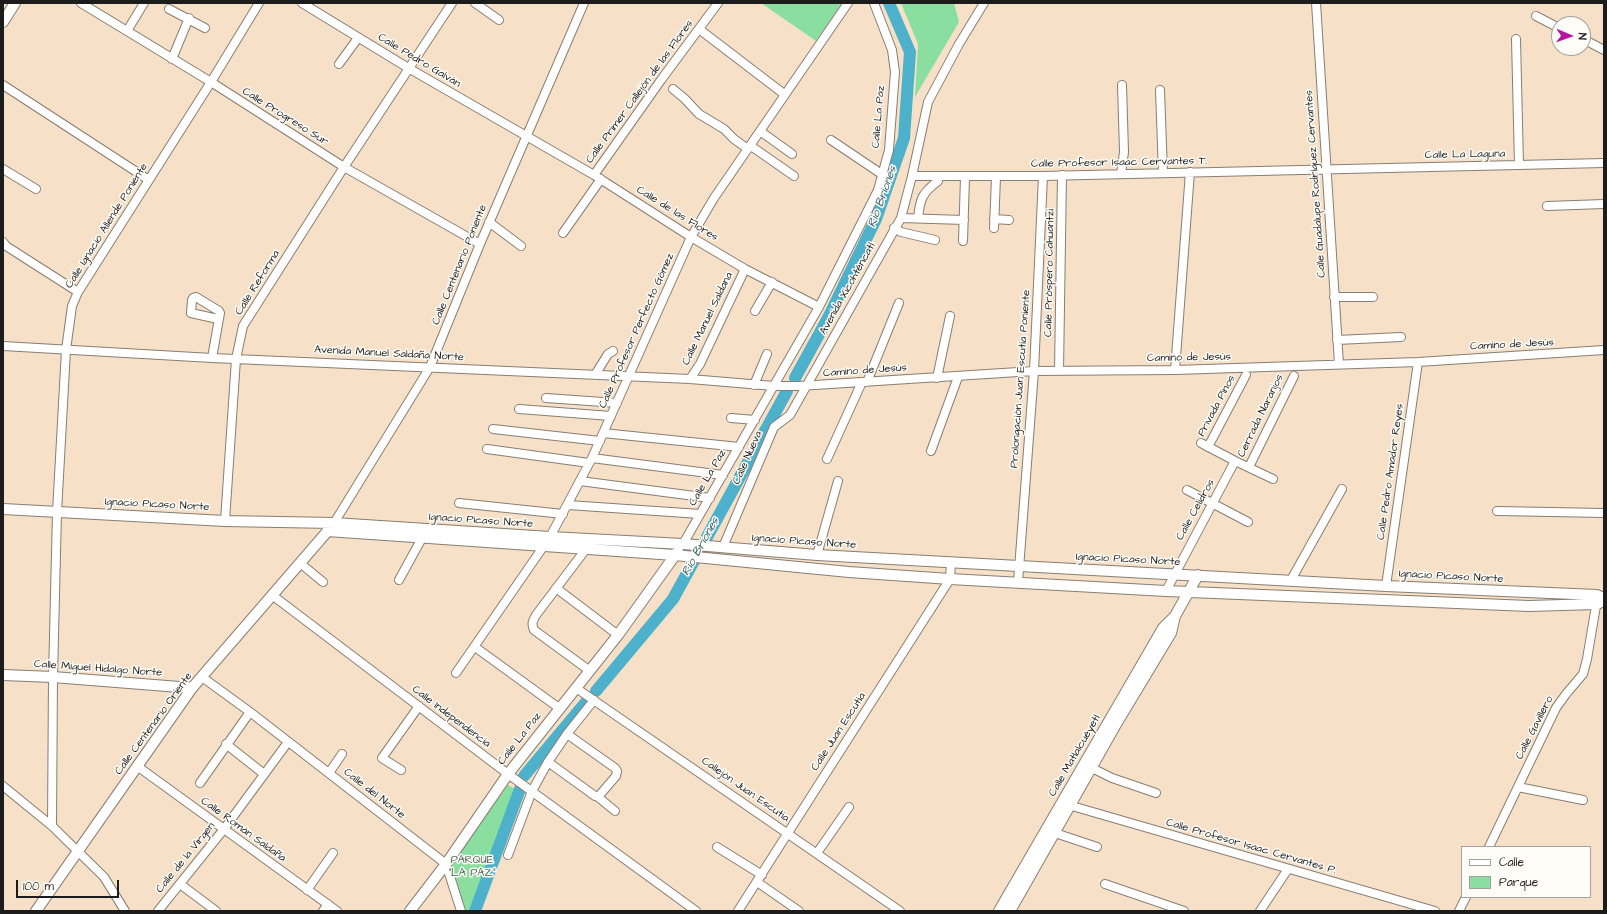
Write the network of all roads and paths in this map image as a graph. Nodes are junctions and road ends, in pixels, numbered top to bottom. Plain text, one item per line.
1 (15, 3) edge
2 (81, 3) edge
3 (144, 3) edge
4 (259, 3) edge
5 (302, 3) edge
6 (452, 3) edge
7 (475, 3) edge
8 (584, 3) edge
9 (718, 3) edge
10 (848, 3) edge
11 (874, 3) edge
12 (984, 3) edge
13 (1316, 3) edge
14 (169, 9) dead end
15 (1536, 16) dead end
16 (189, 18) junction
17 (499, 20) dead end
18 (3, 22) edge
19 (1551, 24) edge
20 (205, 28) dead end
21 (699, 29) junction
22 (127, 31) junction
23 (358, 38) junction
24 (1516, 39) dead end
25 (1591, 43) edge
26 (1604, 50) edge
27 (172, 59) junction
28 (339, 64) dead end
29 (410, 69) junction
30 (211, 82) junction
31 (3, 85) edge
32 (1122, 85) dead end
33 (673, 89) dead end
34 (1160, 90) dead end
35 (784, 94) junction
36 (760, 131) junction
37 (526, 136) junction
38 (831, 140) dead end
39 (750, 147) junction
40 (792, 154) dead end
41 (1604, 163) edge
42 (1519, 165) junction
43 (344, 167) junction
44 (3, 169) edge
45 (1326, 169) junction
46 (1190, 172) junction
47 (1163, 173) junction
48 (1121, 174) junction
49 (883, 175) junction
50 (794, 176) dead end
51 (912, 176) junction
52 (1043, 176) junction
53 (1062, 176) junction
54 (598, 177) junction
55 (938, 177) junction
56 (964, 177) junction
57 (996, 177) junction
58 (149, 180) junction
59 (36, 189) dead end
60 (1604, 204) edge
61 (1547, 206) dead end
62 (901, 218) junction
63 (918, 218) junction
64 (994, 219) junction
65 (964, 220) junction
66 (1009, 220) dead end
67 (489, 222) junction
68 (894, 228) junction
69 (994, 228) dead end
70 (564, 233) dead end
71 (691, 237) junction
72 (935, 240) dead end
73 (963, 241) dead end
74 (3, 242) edge
75 (480, 244) junction
76 (521, 246) dead end
77 (745, 269) junction
78 (772, 282) junction
79 (78, 292) junction
80 (1334, 297) junction
81 (1373, 298) dead end
82 (899, 304) dead end
83 (819, 307) junction
84 (755, 311) dead end
85 (950, 316) dead end
86 (218, 319) dead end
87 (1401, 337) dead end
88 (1338, 340) junction
89 (3, 346) edge
90 (66, 350) junction
91 (1604, 350) edge
92 (613, 351) dead end
93 (767, 354) dead end
94 (212, 358) junction
95 (236, 359) junction
96 (1418, 362) junction
97 (1339, 364) junction
98 (430, 367) junction
99 (1175, 370) junction
100 (1034, 371) junction
101 (1059, 371) junction
102 (595, 375) junction
103 (1246, 375) dead end
104 (1294, 376) dead end
105 (629, 377) junction
106 (958, 377) junction
107 (937, 378) junction
108 (690, 379) junction
109 (865, 382) junction
110 (754, 384) junction
111 (774, 386) junction
112 (806, 386) junction
113 (546, 398) dead end
114 (617, 403) junction
115 (519, 409) dead end
116 (611, 416) junction
117 (731, 418) dead end
118 (755, 420) junction
119 (493, 429) dead end
120 (601, 437) junction
121 (739, 448) junction
122 (487, 449) dead end
123 (931, 451) dead end
124 (827, 459) dead end
125 (590, 461) junction
126 (1235, 461) junction
127 (1248, 467) junction
128 (723, 475) junction
129 (1273, 479) dead end
130 (580, 481) junction
131 (838, 481) dead end
132 (1342, 488) dead end
133 (1187, 490) dead end
134 (710, 498) junction
135 (459, 503) dead end
136 (1213, 504) junction
137 (568, 505) junction
138 (3, 509) edge
139 (57, 512) junction
140 (1497, 512) dead end
141 (1604, 513) edge
142 (563, 514) junction
143 (700, 514) junction
144 (225, 521) junction
145 (1248, 522) dead end
146 (334, 523) junction
147 (327, 531) junction
148 (550, 537) junction
149 (422, 538) junction
150 (683, 544) junction
151 (544, 546) junction
152 (718, 547) junction
153 (586, 549) junction
154 (675, 555) junction
155 (817, 555) junction
156 (951, 562) junction
157 (300, 563) junction
158 (1019, 566) junction
159 (1175, 574) junction
160 (1198, 575) junction
161 (950, 579) junction
162 (398, 580) dead end
163 (1291, 580) junction
164 (324, 582) dead end
165 (1018, 582) junction
166 (1386, 586) junction
167 (556, 588) junction
168 (1166, 591) junction
169 (1189, 592) junction
170 (272, 595) junction
171 (1601, 599) edge
172 (1175, 616) junction
173 (618, 635) junction
174 (475, 648) junction
175 (590, 671) junction
176 (456, 673) dead end
177 (3, 675) edge
178 (53, 677) junction
179 (202, 677) junction
180 (192, 688) junction
181 (576, 688) junction
182 (594, 700) junction
183 (419, 706) junction
184 (559, 708) junction
185 (250, 712) junction
186 (567, 734) junction
187 (288, 742) junction
188 (226, 744) junction
189 (342, 754) dead end
190 (548, 762) junction
191 (136, 766) junction
192 (1092, 768) junction
193 (401, 770) dead end
194 (328, 773) junction
195 (264, 774) junction
196 (508, 774) junction
197 (200, 783) dead end
198 (3, 786) edge
199 (1518, 787) junction
200 (532, 791) junction
201 (1156, 793) dead end
202 (598, 797) junction
203 (1583, 800) dead end
204 (1066, 805) junction
205 (849, 807) dead end
206 (615, 811) dead end
207 (52, 826) junction
208 (224, 829) junction
209 (788, 833) junction
210 (1055, 833) junction
211 (1097, 846) dead end
212 (1489, 846) edge
213 (717, 847) dead end
214 (78, 851) junction
215 (333, 853) dead end
216 (817, 853) junction
217 (508, 855) dead end
218 (446, 864) junction
219 (1288, 869) junction
220 (762, 875) junction
221 (757, 882) junction
222 (180, 884) junction
223 (1106, 884) dead end
224 (308, 890) junction
225 (1466, 898) edge
226 (325, 908) edge
227 (36, 911) edge
228 (125, 911) edge
229 (158, 911) edge
230 (216, 911) edge
231 (337, 911) edge
232 (410, 911) edge
233 (461, 911) edge
234 (696, 911) edge
235 (738, 911) edge
236 (799, 911) edge
237 (900, 911) edge
238 (999, 911) edge
239 (1010, 911) edge
240 (1184, 911) edge
241 (1260, 911) edge
242 (1435, 911) edge
243 (1459, 911) edge

1 - 18 main road
2 - 22 street, Calle Progreso Sur
3 - 22 street
4 - 30 street, Calle Ignacio Allende Poniente
5 - 23 street, Calle Pedro Galván
6 - 29 street, Calle Reforma
7 - 17 street
8 - 37 street, Calle Centenario Poniente
9 - 21 street, Calle Primer Callejón de las Flores
10 - 35 street, Calle Profesor Perfecto Gómez
11 - 49 street, Calle La Paz
12 - 51 street, Avenida Xicohténcatl
13 - 45 street, Calle Guadalupe Rodríguez Cervantes
14 - 16 street
15 - 19 street
16 - 20 street
16 - 27 street
21 - 35 street
21 - 54 street, Calle Primer Callejón de las Flores
22 - 27 street, Calle Progreso Sur
23 - 28 street
23 - 29 street, Calle Pedro Galván
24 - 42 street
25 - 26 street
27 - 30 street, Calle Progreso Sur
29 - 37 street, Calle Pedro Galván
29 - 43 street, Calle Reforma
30 - 43 street, Calle Progreso Sur
30 - 58 street, Calle Ignacio Allende Poniente
31 - 58 street
32 - 48 street
33 - 39 street
34 - 47 street
35 - 36 street, Calle Profesor Perfecto Gómez
36 - 39 street, Calle Profesor Perfecto Gómez
36 - 40 street
37 - 54 street, Calle de las Flores
37 - 67 street, Calle Centenario Poniente
38 - 49 street
39 - 50 street
39 - 71 street, Calle Profesor Perfecto Gómez
41 - 42 street, Calle La Laguna
42 - 45 street, Calle La Laguna
43 - 75 street, Calle Progreso Sur
43 - 95 street, Calle Reforma
44 - 59 street
45 - 46 street, Calle Profesor Isaac Cervantes T.
45 - 80 street, Calle Guadalupe Rodríguez Cervantes
46 - 47 street, Calle Profesor Isaac Cervantes T.
46 - 99 street
47 - 48 street, Calle Profesor Isaac Cervantes T.
48 - 53 street, Calle Profesor Isaac Cervantes T.
49 - 83 street, Calle La Paz
51 - 55 street, Calle Profesor Isaac Cervantes T.
51 - 62 street, Avenida Xicohténcatl
52 - 53 street, Calle Profesor Isaac Cervantes T.
52 - 57 street, Calle Profesor Isaac Cervantes T.
52 - 100 street, Prolongación Juan Escutia Poniente
53 - 101 street, Calle Próspero Cahuantzi
54 - 70 street, Calle Primer Callejón de las Flores
54 - 71 street, Calle de las Flores
55 - 56 street, Calle Profesor Isaac Cervantes T.
55 - 63 street
56 - 57 street, Calle Profesor Isaac Cervantes T.
56 - 65 street
57 - 64 street
58 - 79 street, Calle Ignacio Allende Poniente
60 - 61 street
62 - 63 street
62 - 68 street, Avenida Xicohténcatl
63 - 65 street
64 - 66 street
64 - 69 street
65 - 73 street
67 - 75 street, Calle Centenario Poniente
67 - 76 street
68 - 72 street
68 - 112 street, Avenida Xicohténcatl
71 - 77 street, Calle de las Flores
71 - 105 street, Calle Profesor Perfecto Gómez
74 - 79 street
75 - 98 street, Calle Centenario Poniente
77 - 78 street, Calle de las Flores
77 - 108 street, Calle Manuel Saldana
78 - 83 street, Calle de las Flores
78 - 84 street
79 - 90 street, Calle Ignacio Allende Poniente
80 - 81 street
80 - 88 street, Calle Guadalupe Rodríguez Cervantes
82 - 109 street
83 - 111 street, Calle La Paz
85 - 107 street
86 - 94 street
87 - 88 street
88 - 97 street, Calle Guadalupe Rodríguez Cervantes
89 - 90 street, Avenida Manuel Saldaña Norte
90 - 94 street, Avenida Manuel Saldaña Norte
90 - 139 street, Calle Ignacio Allende Poniente
91 - 96 street, Camino de Jesús
92 - 102 street
93 - 110 street
94 - 95 street, Avenida Manuel Saldaña Norte
95 - 98 street, Avenida Manuel Saldaña Norte
95 - 144 street, Calle Reforma
96 - 97 street, Camino de Jesús
96 - 166 street, Calle Pedro Amador Reyes
97 - 99 street, Camino de Jesús
98 - 102 street, Avenida Manuel Saldaña Norte
98 - 146 street, Calle Centenario Poniente
99 - 101 street, Camino de Jesús
100 - 101 street, Camino de Jesús
100 - 106 street, Camino de Jesús
100 - 158 street, Prolongación Juan Escutia Poniente
102 - 105 street, Avenida Manuel Saldaña Norte
103 - 126 street, Privada Pinos
104 - 127 street, Cerrada Naranjos
105 - 108 street, Avenida Manuel Saldaña Norte
105 - 114 street, Calle Profesor Perfecto Gómez
106 - 107 street, Camino de Jesús
106 - 123 street
107 - 109 street, Camino de Jesús
108 - 110 street, Avenida Manuel Saldaña Norte
109 - 112 street, Camino de Jesús
109 - 124 street
110 - 111 street, Avenida Manuel Saldaña Norte
111 - 112 street, Camino de Jesús
111 - 118 street, Calle La Paz
112 - 152 street, Calle Nueva
113 - 114 street
114 - 116 street, Calle Profesor Perfecto Gómez
115 - 116 street
116 - 120 street, Calle Profesor Perfecto Gómez
117 - 118 street
118 - 121 street, Calle La Paz
119 - 120 street
120 - 121 street
120 - 125 street, Calle Profesor Perfecto Gómez
121 - 128 street, Calle La Paz
122 - 125 street
125 - 128 street
125 - 130 street, Calle Profesor Perfecto Gómez
126 - 127 street
126 - 136 street, Calle Celidros
127 - 129 street
128 - 134 street, Calle La Paz
130 - 134 street
130 - 137 street, Calle Profesor Perfecto Gómez
131 - 155 street
132 - 163 street
133 - 136 street
134 - 143 street, Calle La Paz
135 - 142 street
136 - 145 street
136 - 159 street, Calle Celidros
137 - 142 street, Calle Profesor Perfecto Gómez
137 - 143 street
138 - 139 main road, Ignacio Picaso Norte
139 - 144 main road, Ignacio Picaso Norte
139 - 178 street, Calle Ignacio Allende Poniente
140 - 141 street
142 - 148 street, Calle Profesor Perfecto Gómez
143 - 150 street, Calle La Paz
144 - 146 main road, Ignacio Picaso Norte
146 - 147 main road, Calle Centenario Oriente
146 - 148 main road, Ignacio Picaso Norte
147 - 149 main road, Ignacio Picaso Norte
147 - 157 main road, Calle Centenario Oriente
148 - 150 main road, Ignacio Picaso Norte
148 - 151 street, Calle Profesor Perfecto Gómez
149 - 151 main road, Ignacio Picaso Norte
149 - 162 street
150 - 152 main road, Ignacio Picaso Norte
150 - 154 main road, Calle La Paz
151 - 153 main road, Ignacio Picaso Norte
151 - 174 street, Calle Profesor Perfecto Gómez
152 - 155 main road, Ignacio Picaso Norte
153 - 154 main road, Ignacio Picaso Norte
153 - 167 street
154 - 161 main road, Ignacio Picaso Norte
154 - 173 main road, Calle La Paz
155 - 156 main road, Ignacio Picaso Norte
156 - 158 main road, Ignacio Picaso Norte
156 - 161 street, Calle Juan Escutia
157 - 164 street
157 - 170 main road, Calle Centenario Oriente
158 - 159 main road, Ignacio Picaso Norte
158 - 165 street, Prolongación Juan Escutia Poniente
159 - 160 main road, Ignacio Picaso Norte
159 - 168 street, Calle Celidros
160 - 163 main road, Ignacio Picaso Norte
160 - 169 main road, Calle Matlalcuéyetl
161 - 165 main road, Ignacio Picaso Norte
161 - 209 street, Calle Juan Escutia
163 - 166 main road, Ignacio Picaso Norte
165 - 168 main road, Ignacio Picaso Norte
166 - 171 main road, Ignacio Picaso Norte
167 - 173 street
167 - 175 street
168 - 169 main road, Ignacio Picaso Norte
169 - 171 main road, Ignacio Picaso Norte
169 - 172 main road, Calle Matlalcuéyetl
170 - 179 main road, Calle Centenario Oriente
170 - 183 street, Calle Independencia
171 - 199 street, Calle Gavillero
172 - 192 main road, Calle Matlalcuéyetl
172 - 204 main road, Calle Matlalcuéyetl
173 - 175 main road, Calle La Paz
174 - 176 street, Calle Profesor Perfecto Gómez
174 - 184 street
175 - 181 main road, Calle La Paz
177 - 178 main road, Calle Miguel Hidalgo Norte
178 - 180 main road, Calle Miguel Hidalgo Norte
178 - 207 street, Calle Ignacio Allende Poniente
179 - 180 main road, Calle Centenario Oriente
179 - 185 street, Calle del Norte
180 - 191 main road, Calle Centenario Oriente
181 - 182 street, Callejón Juan Escutia
181 - 184 main road, Calle La Paz
182 - 186 street
182 - 209 street, Callejón Juan Escutia
183 - 193 street
183 - 196 street, Calle Independencia
184 - 196 main road, Calle La Paz
185 - 187 street, Calle del Norte
185 - 188 street
186 - 190 street
186 - 202 street
187 - 194 street, Calle del Norte
187 - 195 street, Calle de la Virgen
188 - 195 street
188 - 197 street
189 - 194 street
190 - 200 street
190 - 202 street
191 - 208 street, Calle Román Saldaña
191 - 214 main road, Calle Centenario Oriente
192 - 201 street
192 - 204 main road, Calle Matlalcuéyetl
194 - 218 street, Calle del Norte
195 - 208 street, Calle de la Virgen
196 - 200 street, Calle Independencia
196 - 218 main road, Calle La Paz
198 - 207 street
199 - 203 street
199 - 212 street, Calle Gavillero
200 - 217 street
200 - 234 street, Calle Independencia
202 - 206 street
204 - 210 main road, Calle Matlalcuéyetl
204 - 219 street, Calle Profesor Isaac Cervantes P.
204 - 238 main road, Calle Matlalcuéyetl
205 - 216 street
207 - 214 street
208 - 222 street, Calle de la Virgen
208 - 224 street, Calle Román Saldaña
209 - 216 street, Callejón Juan Escutia
209 - 220 street, Calle Juan Escutia
210 - 211 street
210 - 239 main road, Calle Matlalcuéyetl
213 - 220 street
214 - 227 main road, Calle Centenario Oriente
214 - 228 street
215 - 224 street
216 - 237 street, Callejón Juan Escutia
218 - 232 main road, Calle La Paz
218 - 233 street
219 - 241 street
219 - 242 street, Calle Profesor Isaac Cervantes P.
220 - 221 street, Calle Juan Escutia
221 - 235 street, Calle Juan Escutia
221 - 236 street
222 - 229 street, Calle de la Virgen
222 - 230 street
223 - 240 street
224 - 226 street, Calle Román Saldaña
225 - 243 street
226 - 231 street, Calle Román Saldaña

